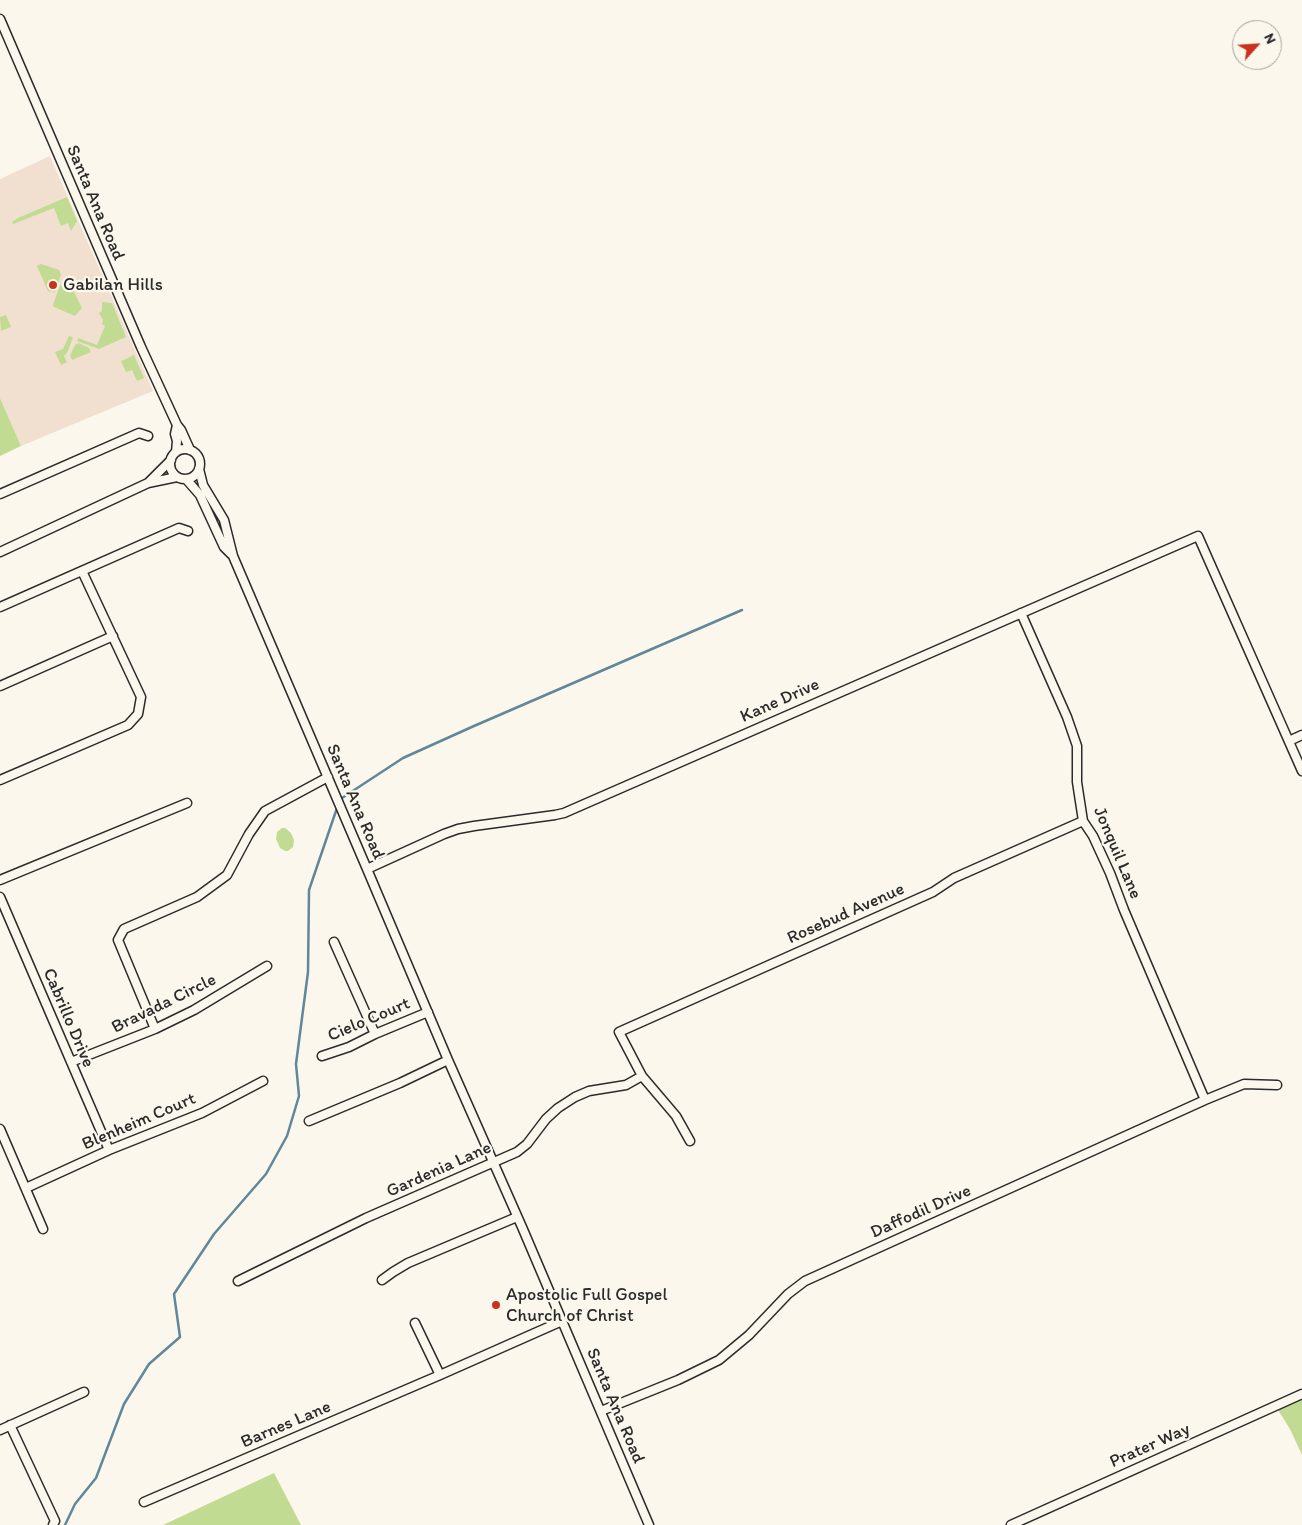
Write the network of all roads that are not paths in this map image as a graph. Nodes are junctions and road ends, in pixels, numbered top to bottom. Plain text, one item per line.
1 (0, 19) edge
2 (176, 425) junction
3 (148, 436) dead end
4 (190, 450) junction
5 (176, 452) junction
6 (171, 460) junction
7 (199, 469) junction
8 (177, 477) junction
9 (186, 479) junction
10 (148, 482) junction
11 (0, 494) edge
12 (188, 531) dead end
13 (1, 551) edge
14 (232, 556) junction
15 (82, 571) junction
16 (0, 608) edge
17 (1021, 613) junction
18 (113, 636) junction
19 (0, 686) edge
20 (1302, 735) edge
21 (1289, 741) junction
22 (1302, 771) edge
23 (328, 777) junction
24 (0, 780) edge
25 (187, 804) dead end
26 (1084, 821) junction
27 (367, 869) junction
28 (0, 880) edge
29 (0, 897) edge
30 (334, 942) dead end
31 (267, 966) dead end
32 (428, 1012) junction
33 (155, 1030) junction
34 (375, 1034) junction
35 (322, 1056) dead end
36 (448, 1060) junction
37 (71, 1062) junction
38 (642, 1076) junction
39 (263, 1081) dead end
40 (1277, 1085) dead end
41 (1206, 1100) junction
42 (310, 1121) dead end
43 (0, 1129) edge
44 (690, 1141) dead end
45 (109, 1150) junction
46 (493, 1162) junction
47 (26, 1188) junction
48 (517, 1217) junction
49 (43, 1229) dead end
50 (382, 1280) dead end
51 (238, 1281) dead end
52 (562, 1321) junction
53 (415, 1323) dead end
54 (440, 1375) junction
55 (84, 1392) dead end
56 (1302, 1394) edge
57 (601, 1411) junction
58 (10, 1425) junction
59 (0, 1430) edge
60 (144, 1502) dead end
61 (54, 1523) edge
62 (649, 1525) edge
63 (1011, 1525) edge

1 - 2 street, Santa Ana Road
2 - 4 street, Santa Ana Road
2 - 5 street, Santa Ana Road
3 - 11 street
4 - 5 street
4 - 7 street, Santa Ana Road
5 - 6 street
6 - 8 street
6 - 10 street
7 - 9 street
7 - 14 street, Santa Ana Road
8 - 9 street
8 - 10 street
9 - 14 street, Santa Ana Road
10 - 13 street
12 - 15 street
14 - 23 street, Santa Ana Road
15 - 16 street
15 - 18 street
17 - 21 street, Kane Drive
17 - 26 street, Jonquil Lane
17 - 27 street, Kane Drive
18 - 19 street
18 - 24 street
20 - 21 street
21 - 22 street
23 - 27 street, Santa Ana Road
23 - 33 street
25 - 28 street
26 - 38 street, Rosebud Avenue
26 - 41 street, Jonquil Lane
27 - 32 street, Santa Ana Road
29 - 37 street, Cabrillo Drive
30 - 34 street
31 - 33 street, Bravada Circle
32 - 34 street, Cielo Court
32 - 36 street, Santa Ana Road
33 - 37 street, Bravada Circle
34 - 35 street, Cielo Court
36 - 42 street
36 - 46 street, Santa Ana Road
37 - 45 street, Cabrillo Drive
38 - 44 street
38 - 46 street, Gardenia Lane
39 - 45 street, Blenheim Court
40 - 41 street, Daffodil Drive
41 - 57 street, Daffodil Drive
43 - 47 street
45 - 47 street, Blenheim Court
46 - 48 street, Santa Ana Road
46 - 51 street, Gardenia Lane
47 - 49 street
48 - 50 street
48 - 52 street, Santa Ana Road
52 - 54 street, Barnes Lane
52 - 57 street, Santa Ana Road
53 - 54 street
54 - 60 street, Barnes Lane
55 - 58 street
56 - 63 street, Prater Way
57 - 62 street, Santa Ana Road
58 - 59 street
58 - 61 street

